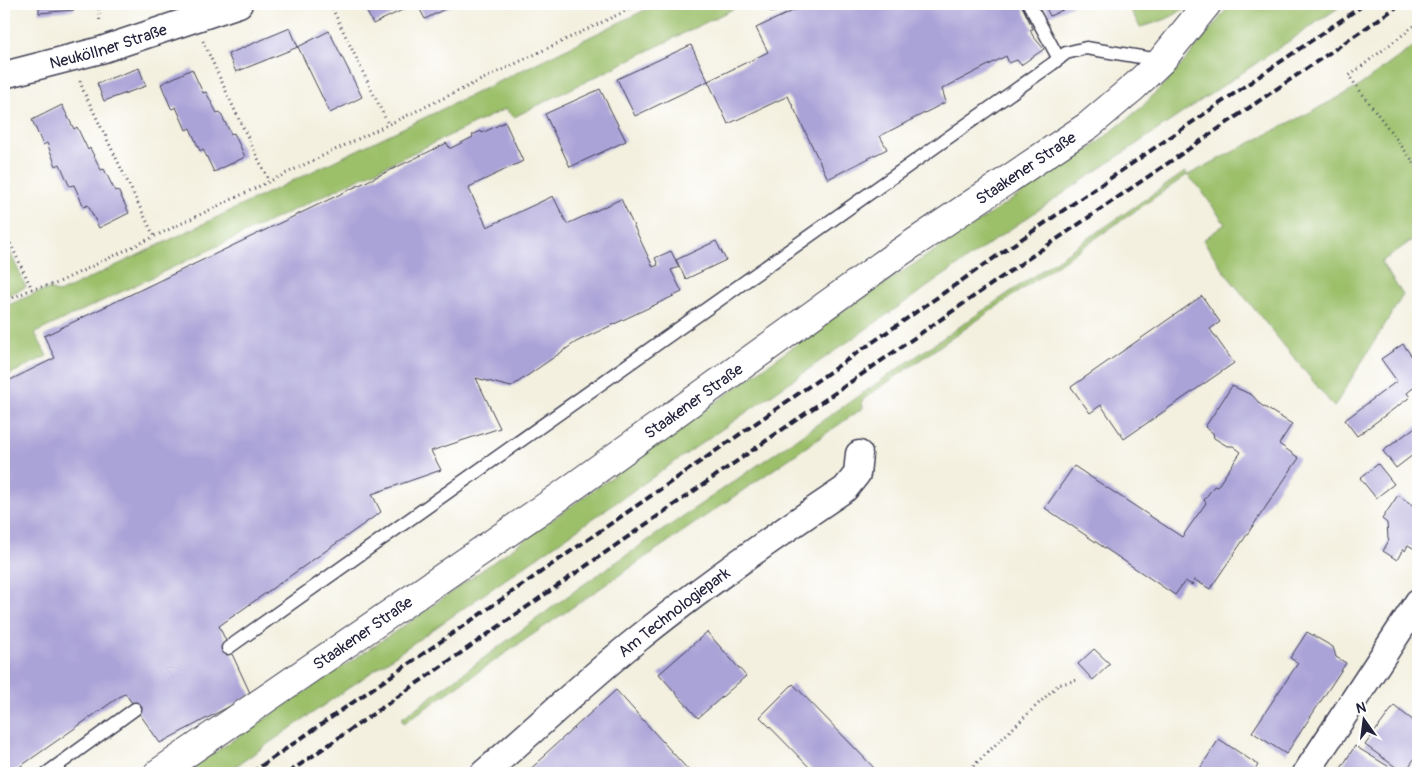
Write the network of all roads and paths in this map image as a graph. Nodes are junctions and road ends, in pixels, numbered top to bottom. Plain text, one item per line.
1 (239, 4) edge
2 (330, 4) edge
3 (640, 4) edge
4 (1029, 4) edge
5 (1207, 4) edge
6 (194, 20) junction
7 (1418, 23) edge
8 (74, 58) junction
9 (1059, 59) junction
10 (1161, 61) junction
11 (4, 75) edge
12 (388, 124) junction
13 (1418, 168) edge
14 (269, 181) junction
15 (4, 230) edge
16 (154, 236) junction
17 (32, 289) junction
18 (4, 302) edge
19 (859, 454) dead end
20 (1418, 602) edge
21 (228, 648) dead end
22 (1077, 680) dead end
23 (136, 708) dead end
24 (47, 773) edge
25 (158, 773) edge
26 (484, 773) edge
27 (966, 773) edge
28 (1306, 773) edge

1 - 6 street, Neuköllner Straße
2 - 12 path
3 - 12 path
4 - 9 lane
5 - 10 street, Staakener Straße
6 - 8 street, Neuköllner Straße
6 - 14 path
7 - 13 path
8 - 11 street, Neuköllner Straße
8 - 16 path
9 - 10 lane
9 - 21 lane
10 - 25 street, Staakener Straße
12 - 14 path
14 - 16 path
15 - 17 path
16 - 17 path
17 - 18 path
19 - 26 street, Am Technologiepark
20 - 28 street
22 - 27 path
23 - 24 lane

